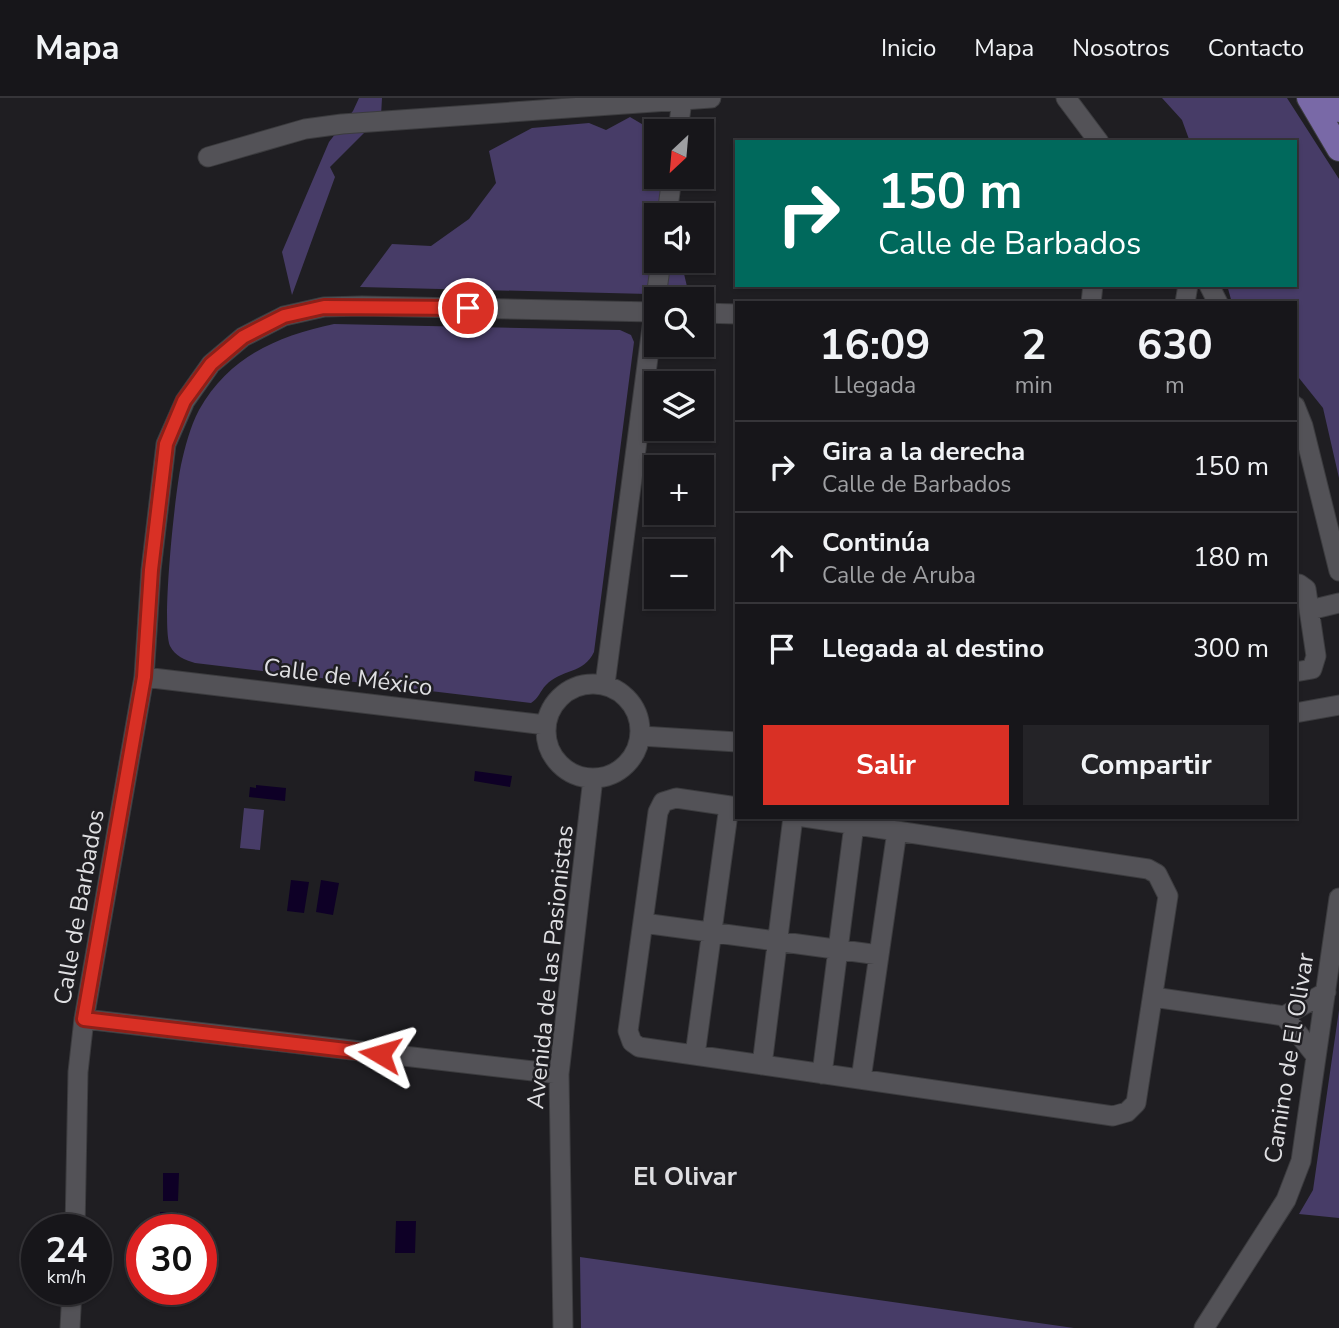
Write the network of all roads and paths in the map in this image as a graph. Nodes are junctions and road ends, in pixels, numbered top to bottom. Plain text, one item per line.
1 (711, 98) edge
2 (1066, 98) edge
3 (1309, 98) edge
4 (1332, 98) edge
5 (682, 100) junction
6 (1339, 110) edge
7 (680, 119) edge
8 (1098, 140) edge
9 (1339, 149) edge
10 (208, 157) dead end
11 (644, 312) edge
12 (714, 313) edge
13 (735, 314) edge
14 (649, 357) edge
15 (1297, 411) edge
16 (1339, 571) edge
17 (1297, 584) edge
18 (1339, 603) edge
19 (1306, 621) edge
20 (1297, 672) edge
21 (144, 677) junction
22 (604, 684) junction
23 (1339, 705) edge
24 (1297, 712) edge
25 (546, 724) junction
26 (641, 736) junction
27 (735, 742) edge
28 (593, 778) junction
29 (733, 807) edge
30 (793, 819) edge
31 (816, 819) edge
32 (854, 825) junction
33 (897, 831) junction
34 (1339, 898) edge
35 (643, 923) junction
36 (712, 932) junction
37 (777, 941) junction
38 (838, 950) junction
39 (879, 956) junction
40 (1326, 992) junction
41 (1153, 997) junction
42 (1284, 1016) junction
43 (84, 1019) junction
44 (695, 1055) junction
45 (1317, 1056) junction
46 (762, 1065) junction
47 (559, 1074) junction
48 (822, 1074) junction
49 (861, 1079) junction
50 (75, 1214) edge
51 (71, 1305) edge
52 (70, 1328) edge
53 (563, 1328) edge
54 (1204, 1328) edge

1 - 5 street
2 - 8 street
3 - 9 main road
4 - 6 main road
5 - 7 street
5 - 10 street
11 - 21 street, Calle de Barbados
12 - 13 street
14 - 22 street
15 - 16 street
17 - 19 street
18 - 19 street
19 - 20 street
21 - 25 street, Calle de México
21 - 43 street, Calle de Barbados
22 - 25 street
22 - 26 street
23 - 24 street
25 - 28 street
26 - 27 street
26 - 28 street
28 - 47 street, Avenida de las Pasionistas
29 - 35 street
29 - 36 street
30 - 37 street
31 - 32 street
32 - 33 street
32 - 38 street
33 - 39 street
33 - 41 street
34 - 40 street, Camino de El Olivar
35 - 36 street
35 - 44 street
36 - 37 street
36 - 44 street
37 - 38 street
37 - 46 street
38 - 39 street
38 - 48 street
39 - 49 street
40 - 42 street
40 - 45 street, Camino de El Olivar
41 - 42 street
41 - 49 street
42 - 45 street
43 - 47 street
43 - 50 street, Calle de Barbados
44 - 46 street
45 - 54 street, Camino de El Olivar
46 - 48 street
47 - 53 street, Avenida de las Pasionistas
48 - 49 street
51 - 52 street

